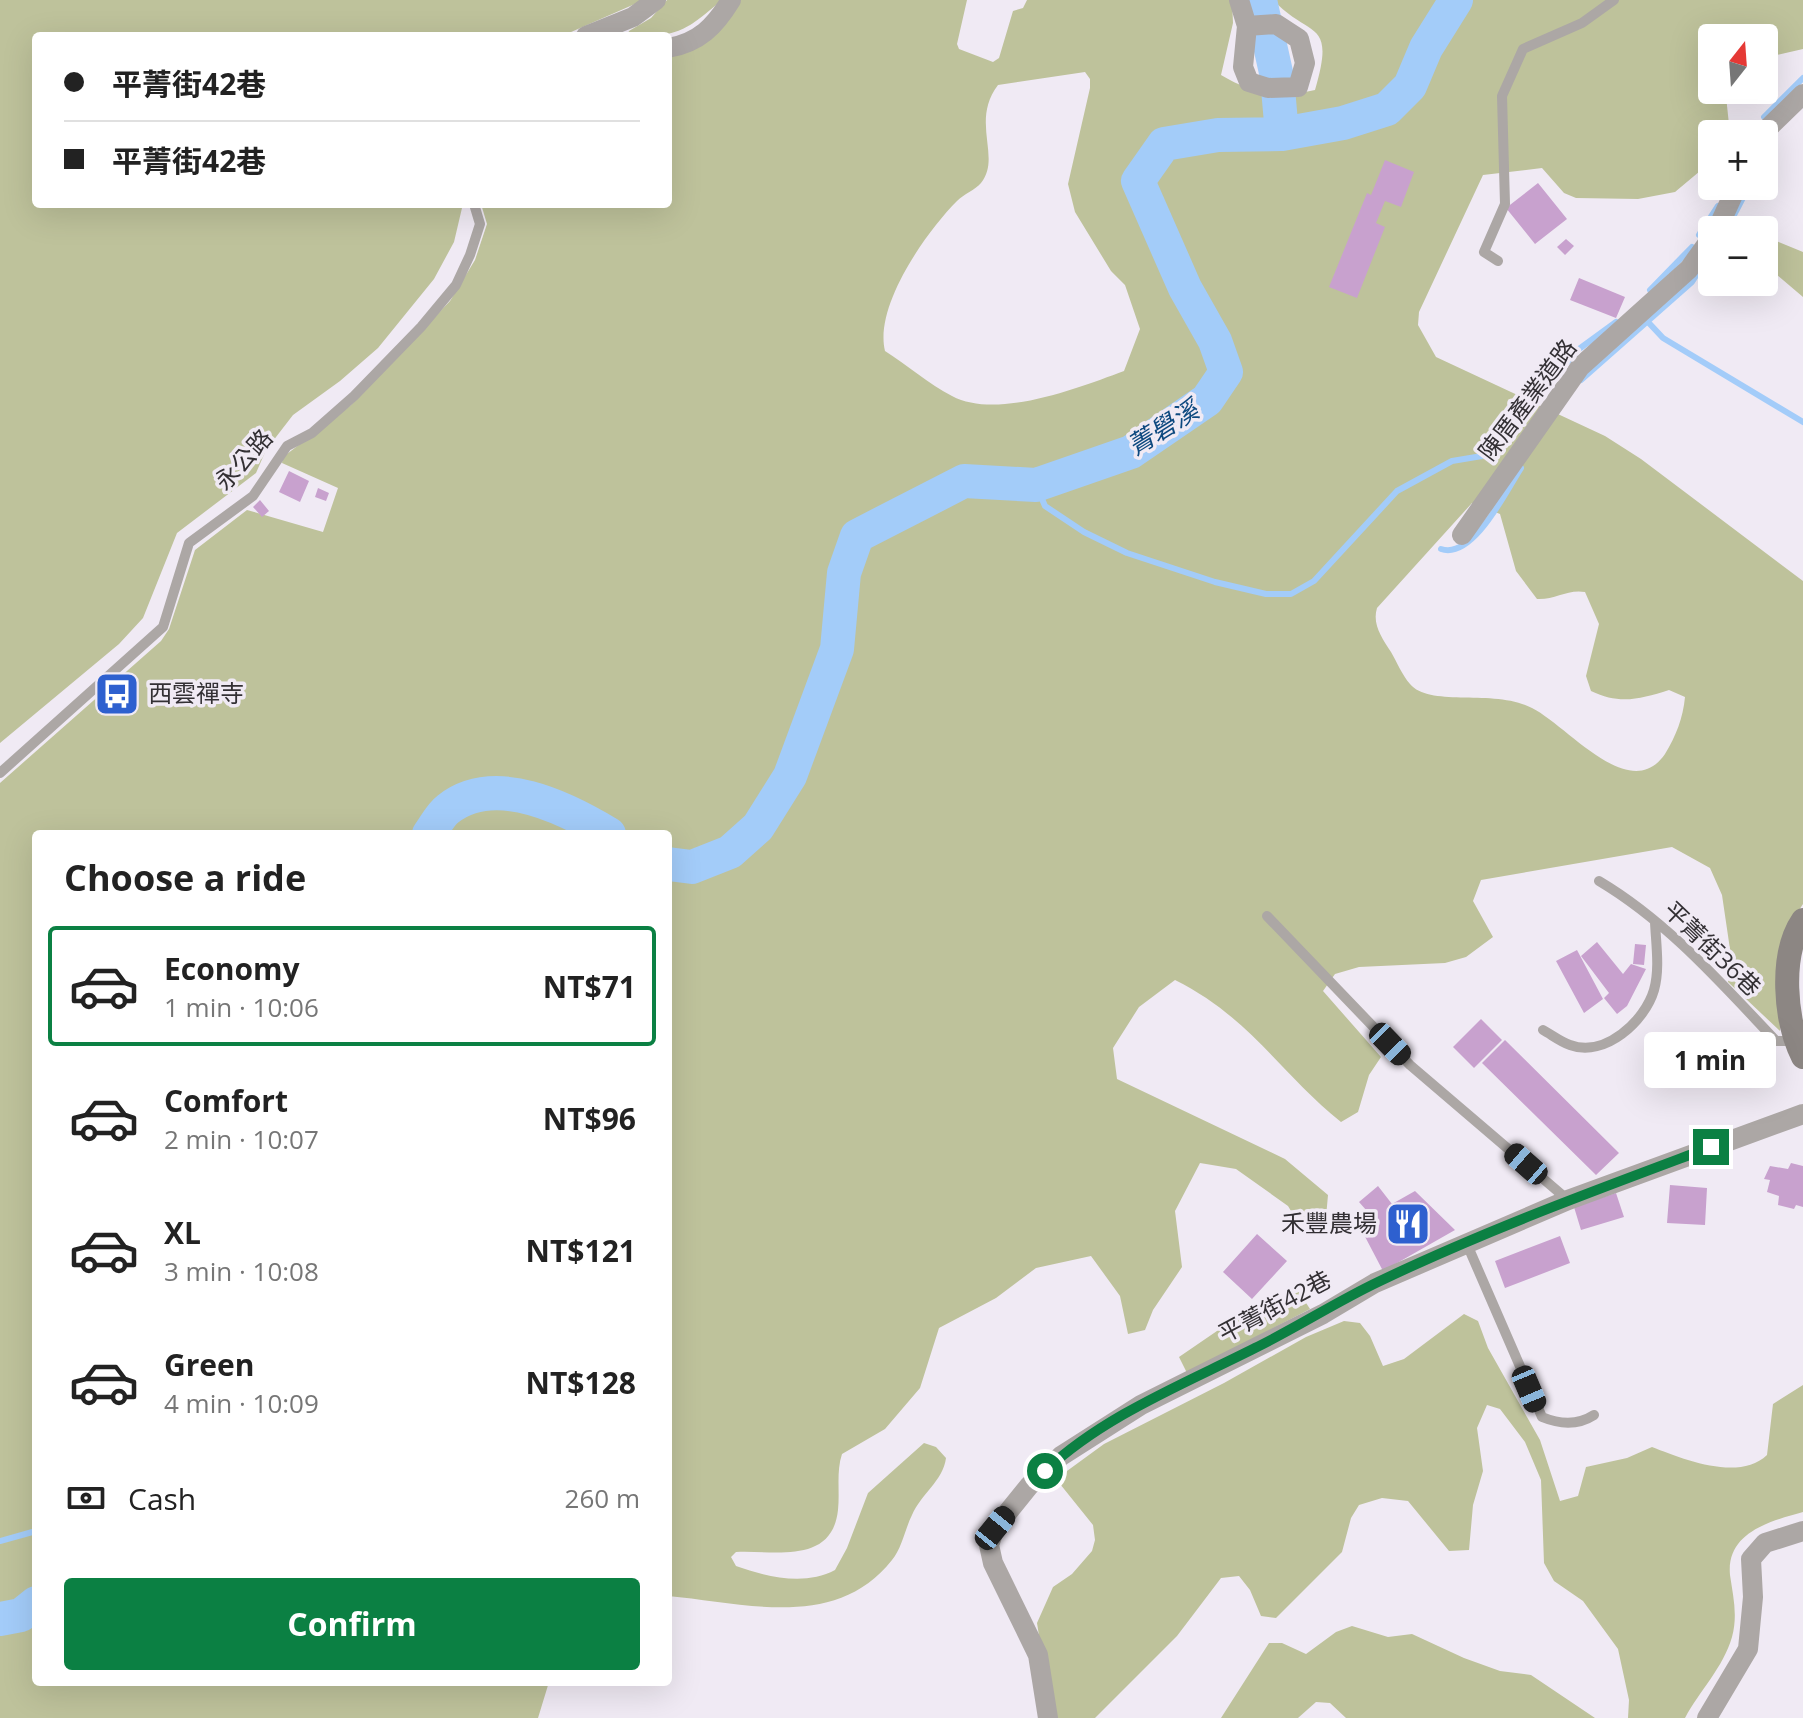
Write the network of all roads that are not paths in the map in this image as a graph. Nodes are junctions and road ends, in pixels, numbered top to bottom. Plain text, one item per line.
1 (656, 0) edge
2 (731, 0) edge
3 (1239, 0) edge
4 (1614, 0) edge
5 (1247, 26) junction
6 (596, 32) edge
7 (672, 47) edge
8 (1803, 94) edge
9 (1776, 120) edge
10 (475, 208) edge
11 (1698, 256) edge
12 (1498, 261) dead end
13 (1462, 535) dead end
14 (0, 773) edge
15 (1599, 881) dead end
16 (1267, 916) dead end
17 (1803, 920) edge
18 (1655, 922) junction
19 (1543, 1030) dead end
20 (1799, 1049) edge
21 (1803, 1114) edge
22 (1568, 1200) junction
23 (1466, 1242) junction
24 (1594, 1415) dead end
25 (1803, 1531) edge
26 (1048, 1718) edge
27 (1707, 1718) edge

1 - 6 street
2 - 7 street
3 - 5 street
4 - 12 lane
5 - 5 street
8 - 9 street
10 - 14 lane, 永公路
11 - 13 street, 陳厝產業道路
15 - 18 lane, 平菁街36巷
16 - 22 lane
17 - 20 street
18 - 19 lane
18 - 20 lane, 平菁街36巷
21 - 22 street, 平菁街42巷
22 - 23 street, 平菁街42巷
23 - 24 lane
23 - 26 street, 平菁街42巷
25 - 27 street

